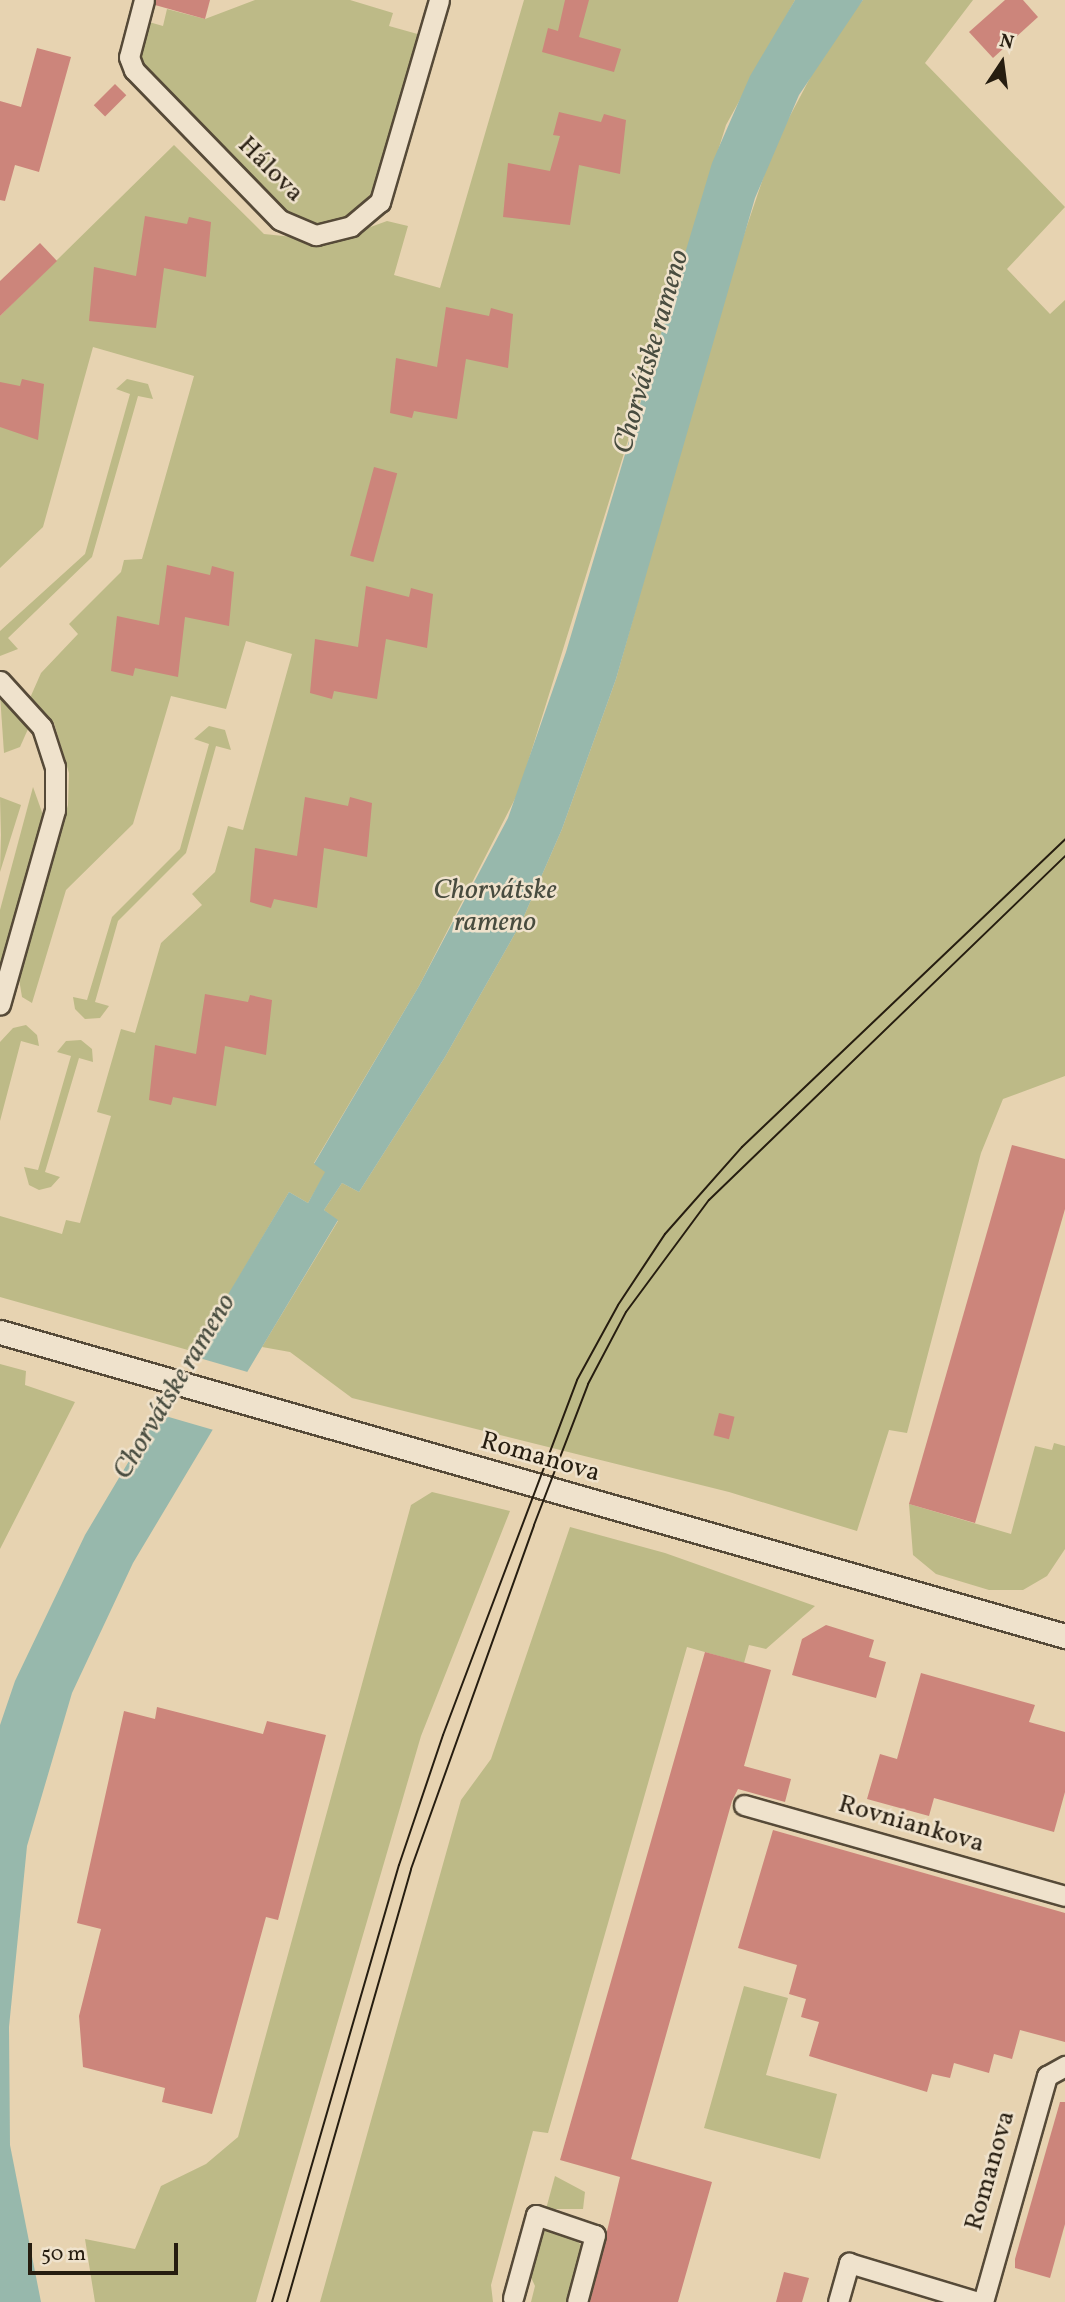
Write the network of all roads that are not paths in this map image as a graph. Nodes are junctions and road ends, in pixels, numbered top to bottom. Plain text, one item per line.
1 (144, 0) edge
2 (439, 0) edge
3 (0, 681) edge
4 (0, 1004) edge
5 (0, 1332) edge
6 (1065, 1634) edge
7 (744, 1805) dead end
8 (1065, 1896) edge
9 (1065, 2066) edge
10 (513, 2298) dead end
11 (577, 2302) edge
12 (838, 2302) edge
13 (981, 2302) edge

1 - 2 street, Hálova
3 - 4 street
5 - 6 street, Romanova
7 - 8 street, Rovniankova
9 - 13 street, Romanova
10 - 11 street
12 - 13 street, Romanova

